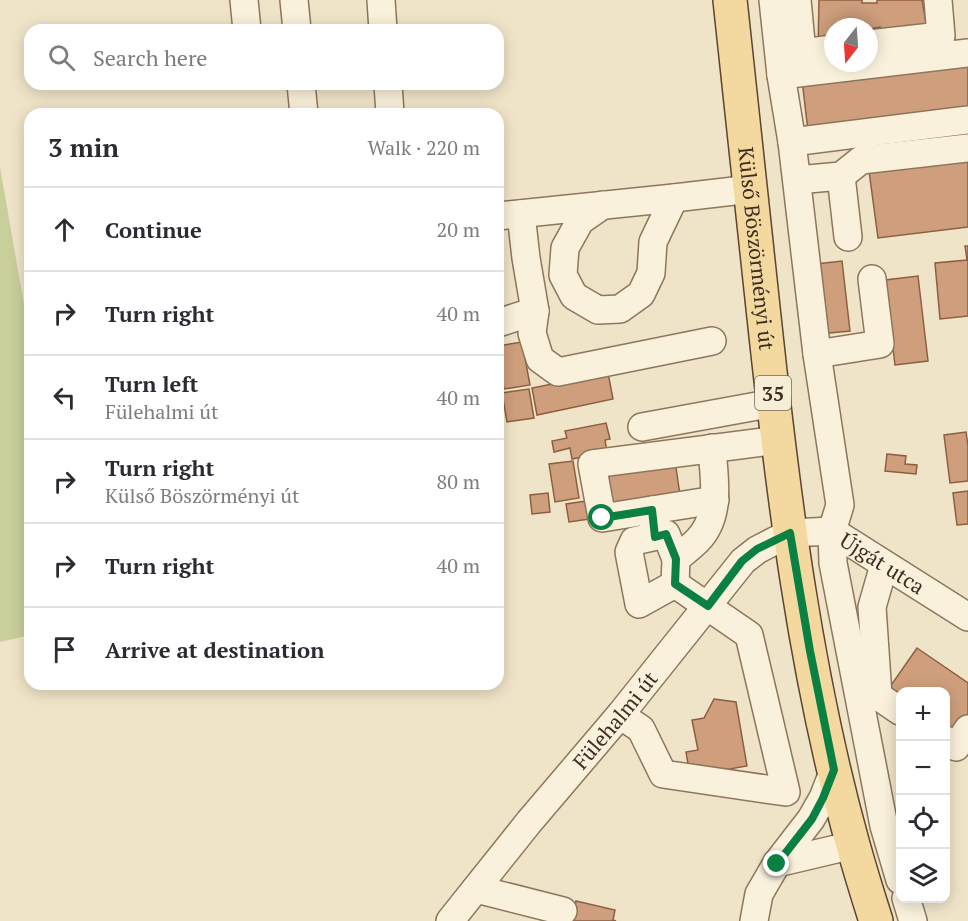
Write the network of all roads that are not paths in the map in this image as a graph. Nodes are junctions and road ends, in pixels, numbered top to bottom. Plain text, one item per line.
1 (244, 0) edge
2 (294, 0) edge
3 (381, 0) edge
4 (730, 0) edge
5 (773, 0) edge
6 (797, 0) edge
7 (941, 9) edge
8 (246, 24) edge
9 (296, 24) edge
10 (383, 24) edge
11 (878, 44) edge
12 (824, 50) edge
13 (968, 53) edge
14 (781, 75) junction
15 (302, 90) edge
16 (388, 90) edge
17 (303, 108) edge
18 (390, 108) edge
19 (968, 120) edge
20 (792, 142) junction
21 (968, 148) edge
22 (841, 176) junction
23 (797, 180) junction
24 (751, 189) junction
25 (674, 198) junction
26 (603, 205) junction
27 (509, 215) edge
28 (848, 237) dead end
29 (872, 279) dead end
30 (535, 311) junction
31 (504, 320) edge
32 (712, 341) dead end
33 (817, 354) junction
34 (774, 403) junction
35 (642, 427) dead end
36 (778, 440) junction
37 (712, 448) junction
38 (715, 500) junction
39 (652, 510) junction
40 (832, 531) junction
41 (790, 533) junction
42 (655, 537) junction
43 (884, 565) junction
44 (676, 572) junction
45 (708, 606) junction
46 (968, 617) edge
47 (875, 654) junction
48 (898, 668) dead end
49 (896, 708) edge
50 (620, 715) junction
51 (968, 729) edge
52 (947, 741) edge
53 (834, 770) junction
54 (853, 845) junction
55 (777, 864) junction
56 (896, 866) edge
57 (476, 889) junction
58 (908, 903) edge
59 (563, 911) dead end
60 (450, 921) edge
61 (754, 921) edge
62 (876, 921) edge
63 (913, 921) edge

1 - 8 street
2 - 9 street
3 - 10 street
4 - 24 main road, Külső Böszörményi út / 35
5 - 14 street
6 - 12 street
7 - 11 street
13 - 14 street
14 - 20 street
15 - 17 street
16 - 18 street
19 - 20 street
20 - 23 street
21 - 22 street
22 - 23 street
22 - 28 street
23 - 33 street
24 - 25 street
24 - 34 main road, Külső Böszörményi út / 35
25 - 26 street
25 - 26 street
26 - 27 street
27 - 30 street
29 - 33 street
30 - 31 street
30 - 32 street
33 - 40 street
34 - 35 street
34 - 36 main road, Külső Böszörményi út / 35
36 - 37 street
36 - 41 main road, Külső Böszörményi út / 35
37 - 38 street
37 - 39 street
38 - 39 street
38 - 44 street
39 - 42 street
40 - 41 street, Újgát utca
40 - 43 street, Újgát utca
40 - 56 street
41 - 45 street, Fülehalmi út
41 - 53 main road, Külső Böszörményi út / 35
42 - 44 street
42 - 44 street
43 - 46 street, Újgát utca
43 - 47 street
44 - 45 street
45 - 50 street, Fülehalmi út
45 - 50 street
47 - 48 street
47 - 49 street
50 - 57 street, Fülehalmi út
51 - 52 street
53 - 54 main road, Külső Böszörményi út / 35
53 - 55 street
54 - 55 street
54 - 62 main road, Külső Böszörményi út / 35
55 - 61 street
57 - 59 street
57 - 60 street, Fülehalmi út
58 - 63 street

